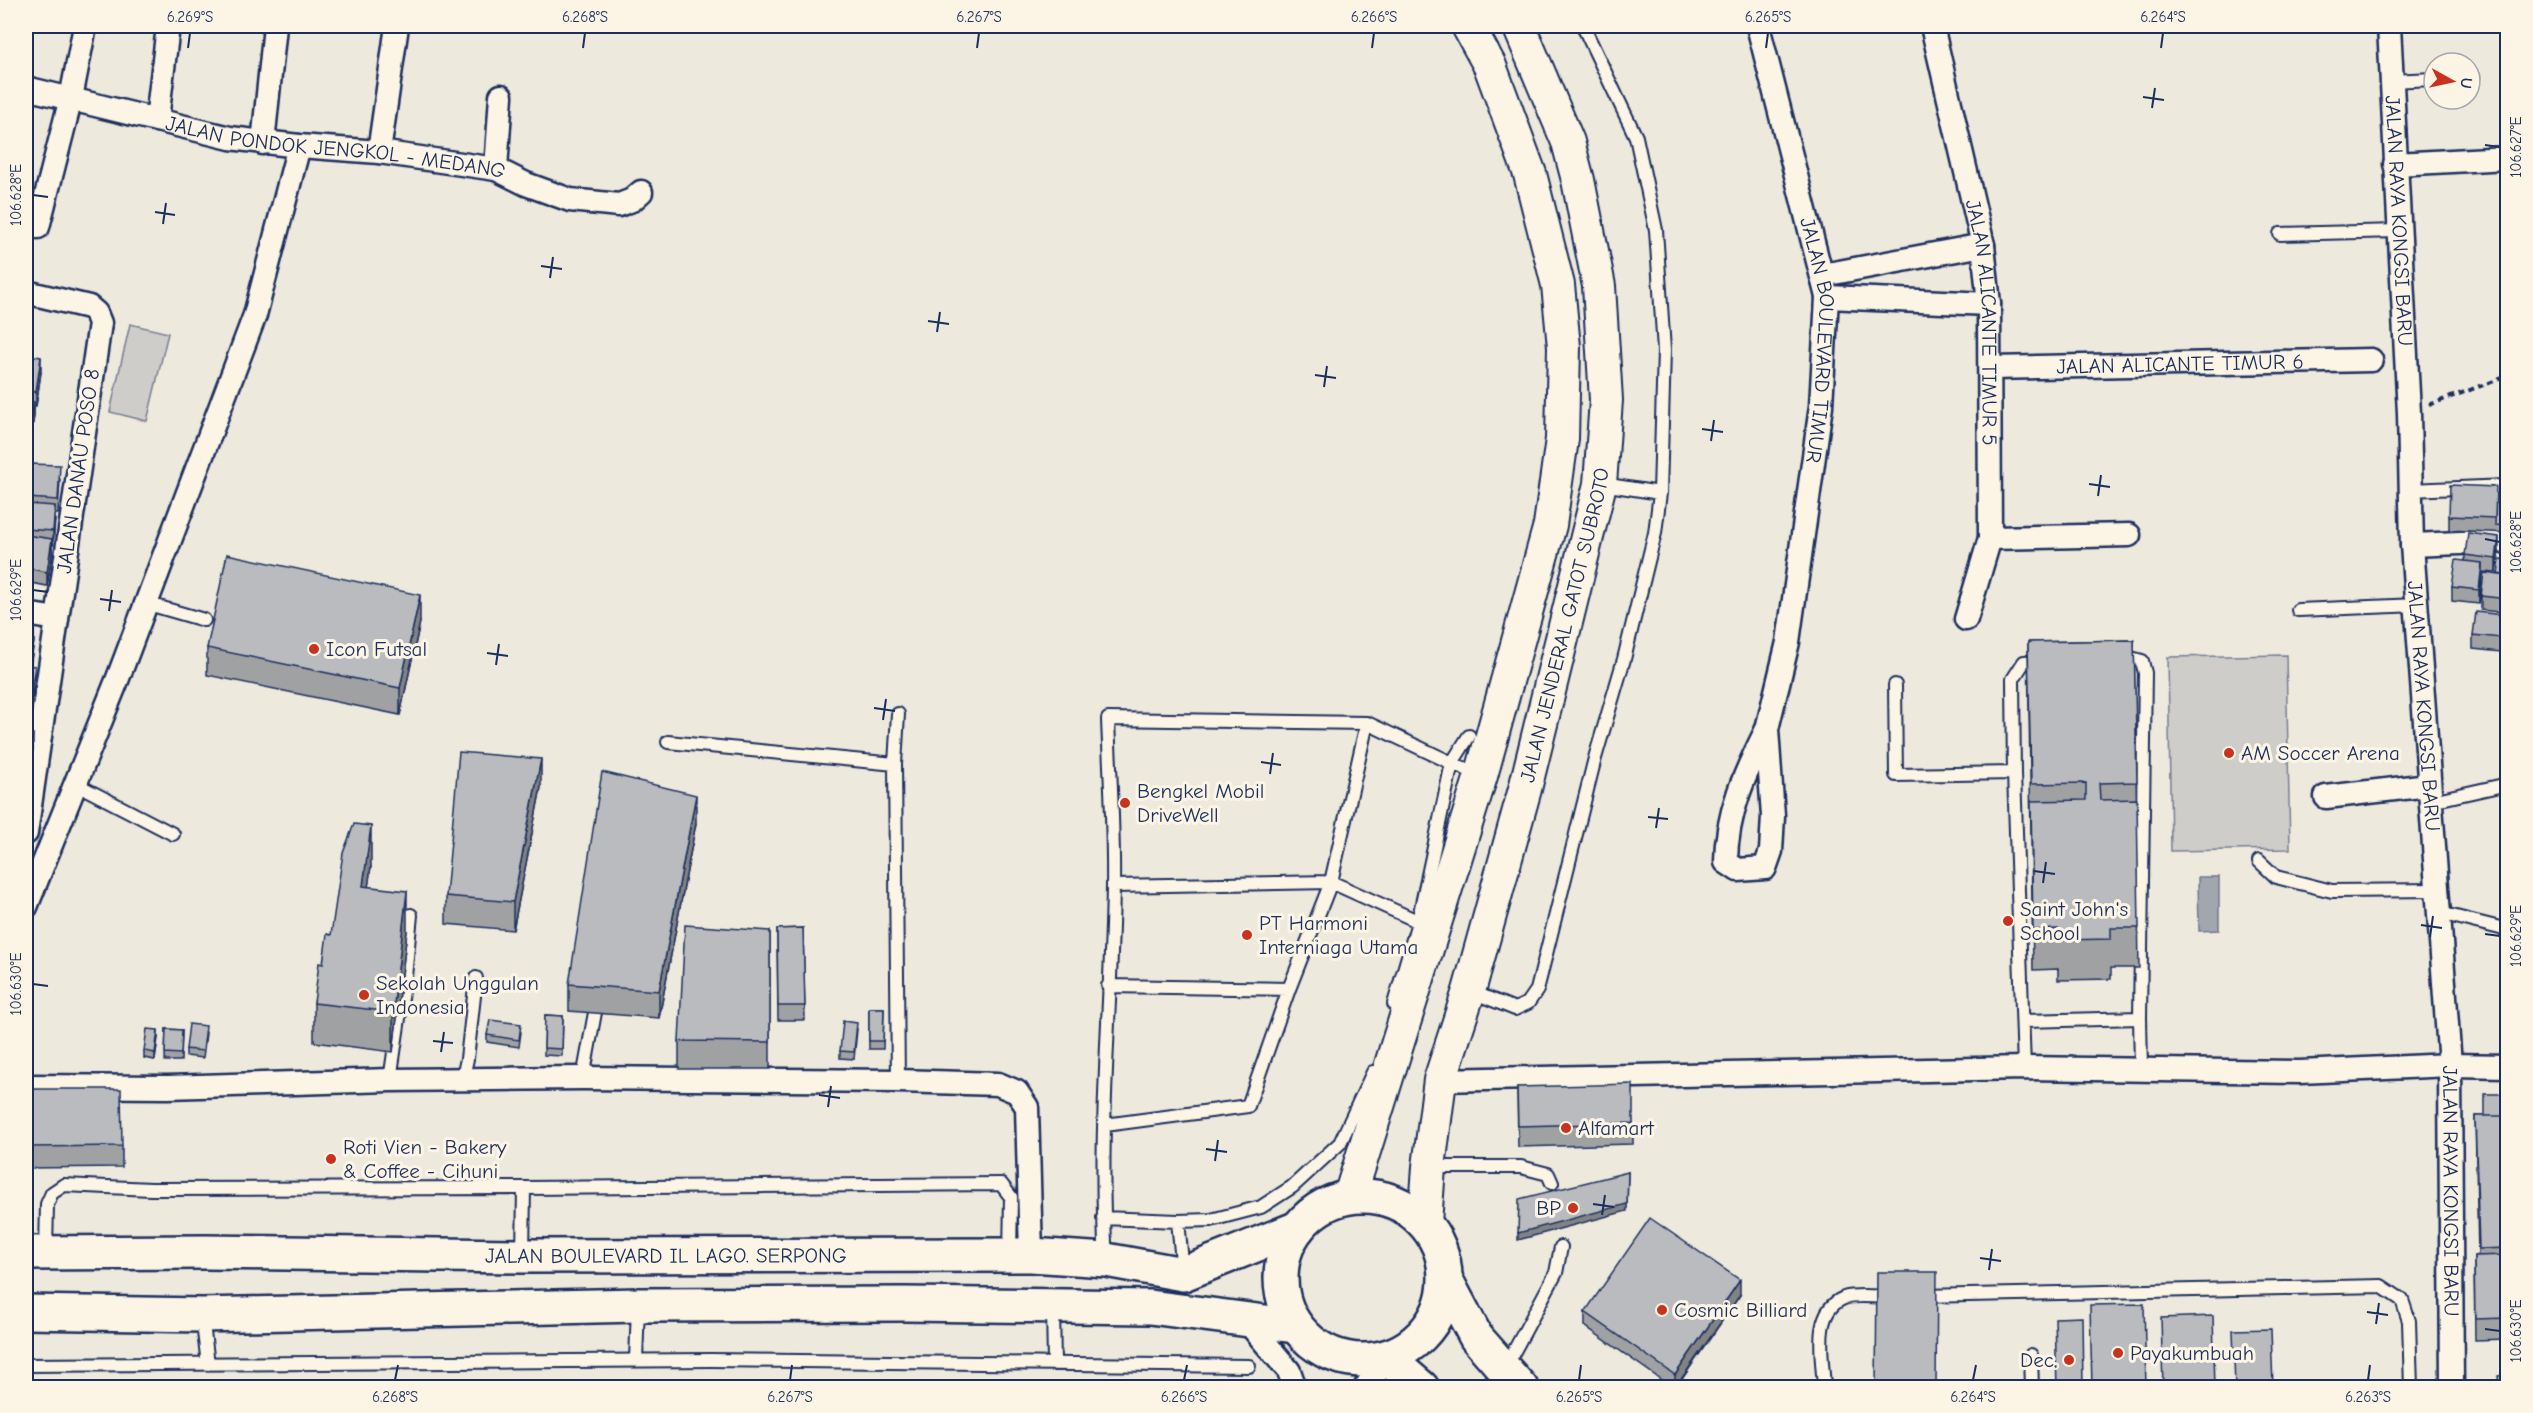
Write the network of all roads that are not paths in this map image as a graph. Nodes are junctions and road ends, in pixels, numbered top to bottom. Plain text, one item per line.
1 (85, 26) edge
2 (168, 26) edge
3 (275, 26) edge
4 (397, 26) edge
5 (1468, 26) edge
6 (1519, 26) edge
7 (1583, 26) edge
8 (1758, 26) edge
9 (1932, 26) edge
10 (2389, 26) edge
11 (2422, 80) edge
12 (2390, 81) junction
13 (26, 88) edge
14 (501, 96) dead end
15 (71, 98) junction
16 (157, 120) junction
17 (263, 143) junction
18 (299, 146) junction
19 (379, 152) junction
20 (2508, 158) edge
21 (2395, 164) junction
22 (496, 169) junction
23 (1578, 180) junction
24 (1533, 190) junction
25 (641, 192) dead end
26 (38, 228) dead end
27 (2399, 231) junction
28 (2280, 234) dead end
29 (1983, 245) junction
30 (1823, 275) junction
31 (26, 292) edge
32 (1827, 297) junction
33 (1989, 304) junction
34 (2371, 360) dead end
35 (1990, 368) junction
36 (1600, 484) junction
37 (2508, 486) edge
38 (2409, 490) junction
39 (1660, 493) junction
40 (2129, 535) dead end
41 (1990, 538) junction
42 (2508, 542) edge
43 (2412, 545) junction
44 (145, 603) junction
45 (2418, 605) junction
46 (2298, 610) dead end
47 (26, 614) edge
48 (57, 619) junction
49 (1966, 619) dead end
50 (204, 620) dead end
51 (2113, 656) edge
52 (2054, 660) edge
53 (1895, 685) dead end
54 (898, 714) dead end
55 (1367, 723) junction
56 (1767, 729) junction
57 (1469, 736) dead end
58 (668, 742) dead end
59 (1452, 763) junction
60 (896, 764) junction
61 (2014, 773) junction
62 (1481, 776) junction
63 (76, 784) junction
64 (2508, 784) edge
65 (1525, 789) junction
66 (2430, 793) junction
67 (2326, 797) dead end
68 (26, 833) edge
69 (173, 834) dead end
70 (2259, 861) dead end
71 (1331, 882) junction
72 (1113, 886) junction
73 (2437, 890) junction
74 (26, 907) edge
75 (2440, 913) junction
76 (411, 915) dead end
77 (1426, 925) junction
78 (2508, 930) edge
79 (476, 978) dead end
80 (1108, 986) junction
81 (1289, 989) junction
82 (1469, 991) junction
83 (596, 1007) edge
84 (1391, 1013) dead end
85 (2140, 1018) junction
86 (2024, 1021) junction
87 (1377, 1059) dead end
88 (2450, 1065) junction
89 (2508, 1066) edge
90 (2024, 1068) junction
91 (2141, 1068) junction
92 (583, 1078) junction
93 (390, 1080) junction
94 (462, 1080) junction
95 (1440, 1080) junction
96 (898, 1081) junction
97 (26, 1086) edge
98 (1105, 1125) junction
99 (1429, 1167) junction
100 (1552, 1183) dead end
101 (524, 1188) junction
102 (1350, 1196) junction
103 (1103, 1218) junction
104 (1178, 1221) junction
105 (1425, 1223) junction
106 (1298, 1228) junction
107 (1561, 1247) dead end
108 (36, 1253) edge
109 (523, 1256) junction
110 (727, 1256) junction
111 (1020, 1256) junction
112 (1106, 1260) junction
113 (1183, 1274) junction
114 (1446, 1280) junction
115 (638, 1305) junction
116 (728, 1305) junction
117 (1053, 1306) junction
118 (26, 1312) edge
119 (202, 1315) junction
120 (1245, 1319) junction
121 (1295, 1326) junction
122 (2031, 1355) dead end
123 (1387, 1358) junction
124 (636, 1360) junction
125 (207, 1364) junction
126 (1054, 1364) junction
127 (26, 1365) edge
128 (1249, 1366) dead end
129 (1513, 1378) edge
130 (1295, 1388) edge
131 (1365, 1388) edge
132 (1422, 1388) edge
133 (1824, 1388) edge
134 (2032, 1388) edge
135 (2412, 1388) edge
136 (2452, 1388) edge

1 - 15 street
2 - 16 street
3 - 17 street
4 - 19 street
5 - 24 street, JALAN JENDERAL GATOT SUBROTO
6 - 23 street, JALAN JENDERAL GATOT SUBROTO
7 - 39 lane
8 - 30 street, JALAN BOULEVARD TIMUR
9 - 29 street, JALAN ALICANTE TIMUR 5
10 - 12 street, JALAN RAYA KONGSI BARU
11 - 12 lane
12 - 21 street, JALAN RAYA KONGSI BARU
13 - 15 street, JALAN PONDOK JENGKOL - MEDANG
14 - 22 street
15 - 16 street, JALAN PONDOK JENGKOL - MEDANG
15 - 26 street
16 - 17 street, JALAN PONDOK JENGKOL - MEDANG
17 - 18 street, JALAN PONDOK JENGKOL - MEDANG
18 - 19 street, JALAN PONDOK JENGKOL - MEDANG
18 - 44 street
19 - 22 street, JALAN PONDOK JENGKOL - MEDANG
20 - 21 street
21 - 27 street, JALAN RAYA KONGSI BARU
22 - 25 street, JALAN PONDOK JENGKOL - MEDANG
23 - 24 street
23 - 36 street, JALAN JENDERAL GATOT SUBROTO
24 - 62 street, JALAN JENDERAL GATOT SUBROTO
27 - 28 lane
27 - 38 street, JALAN RAYA KONGSI BARU
29 - 30 street
29 - 33 street, JALAN ALICANTE TIMUR 5
30 - 32 street, JALAN BOULEVARD TIMUR
31 - 48 street, JALAN DANAU POSO 8
32 - 33 street
32 - 56 street, JALAN BOULEVARD TIMUR
33 - 35 street, JALAN ALICANTE TIMUR 5
34 - 35 street, JALAN ALICANTE TIMUR 6
35 - 41 street, JALAN ALICANTE TIMUR 5
36 - 39 lane
36 - 65 street, JALAN JENDERAL GATOT SUBROTO
37 - 38 lane
38 - 43 street, JALAN RAYA KONGSI BARU
39 - 82 lane
40 - 41 street
41 - 49 street, JALAN ALICANTE TIMUR 5
42 - 43 street
43 - 45 street, JALAN RAYA KONGSI BARU
44 - 50 lane
44 - 63 street
45 - 46 lane
45 - 66 street, JALAN RAYA KONGSI BARU
47 - 48 street
48 - 68 street, JALAN DANAU POSO 8
51 - 85 lane
52 - 61 lane
53 - 61 lane
54 - 60 lane
55 - 59 lane
55 - 71 lane
55 - 72 lane
56 - 56 street, JALAN BOULEVARD TIMUR
57 - 59 lane
58 - 60 lane
59 - 62 lane
59 - 77 lane
60 - 96 lane
61 - 86 lane
62 - 65 street
62 - 77 street, JALAN JENDERAL GATOT SUBROTO
63 - 69 lane
63 - 74 street
64 - 66 lane
65 - 82 street, JALAN JENDERAL GATOT SUBROTO
66 - 67 street
66 - 73 street, JALAN RAYA KONGSI BARU
70 - 73 lane
71 - 72 lane
71 - 77 lane
71 - 81 lane
72 - 80 lane
73 - 75 street, JALAN RAYA KONGSI BARU
75 - 78 lane
75 - 88 street, JALAN RAYA KONGSI BARU
76 - 93 lane
77 - 84 lane
77 - 102 street, JALAN JENDERAL GATOT SUBROTO
79 - 94 lane
80 - 81 lane
80 - 98 lane
81 - 98 lane
82 - 95 street, JALAN JENDERAL GATOT SUBROTO
83 - 92 lane
85 - 86 lane
85 - 91 lane
86 - 90 lane
87 - 104 lane
88 - 89 street
88 - 91 street
88 - 136 street, JALAN RAYA KONGSI BARU
90 - 91 street
90 - 95 street
92 - 94 street
92 - 96 street
93 - 94 street
93 - 97 street
95 - 99 street, JALAN JENDERAL GATOT SUBROTO
96 - 111 street
98 - 103 lane
99 - 100 lane
99 - 105 street, JALAN JENDERAL GATOT SUBROTO
101 - 108 lane
101 - 109 lane
101 - 111 lane
102 - 105 main road
102 - 106 main road
103 - 104 lane
103 - 112 lane
104 - 113 lane
105 - 114 main road
106 - 113 main road
106 - 121 main road
107 - 129 lane
108 - 109 main road, JALAN BOULEVARD IL LAGO. SERPONG
109 - 110 main road, JALAN BOULEVARD IL LAGO. SERPONG
110 - 111 main road, JALAN BOULEVARD IL LAGO. SERPONG
110 - 116 main road
111 - 112 main road, JALAN BOULEVARD IL LAGO. SERPONG
112 - 113 main road, JALAN BOULEVARD IL LAGO. SERPONG
114 - 123 main road
114 - 129 main road
115 - 116 main road
115 - 119 main road
115 - 124 lane
116 - 117 main road
117 - 120 main road
117 - 126 lane
118 - 119 main road
119 - 125 lane
120 - 121 main road
120 - 130 street
121 - 123 main road
122 - 134 lane
123 - 131 street
123 - 132 main road
124 - 125 lane
124 - 126 lane
125 - 127 lane
126 - 128 lane
133 - 135 lane

